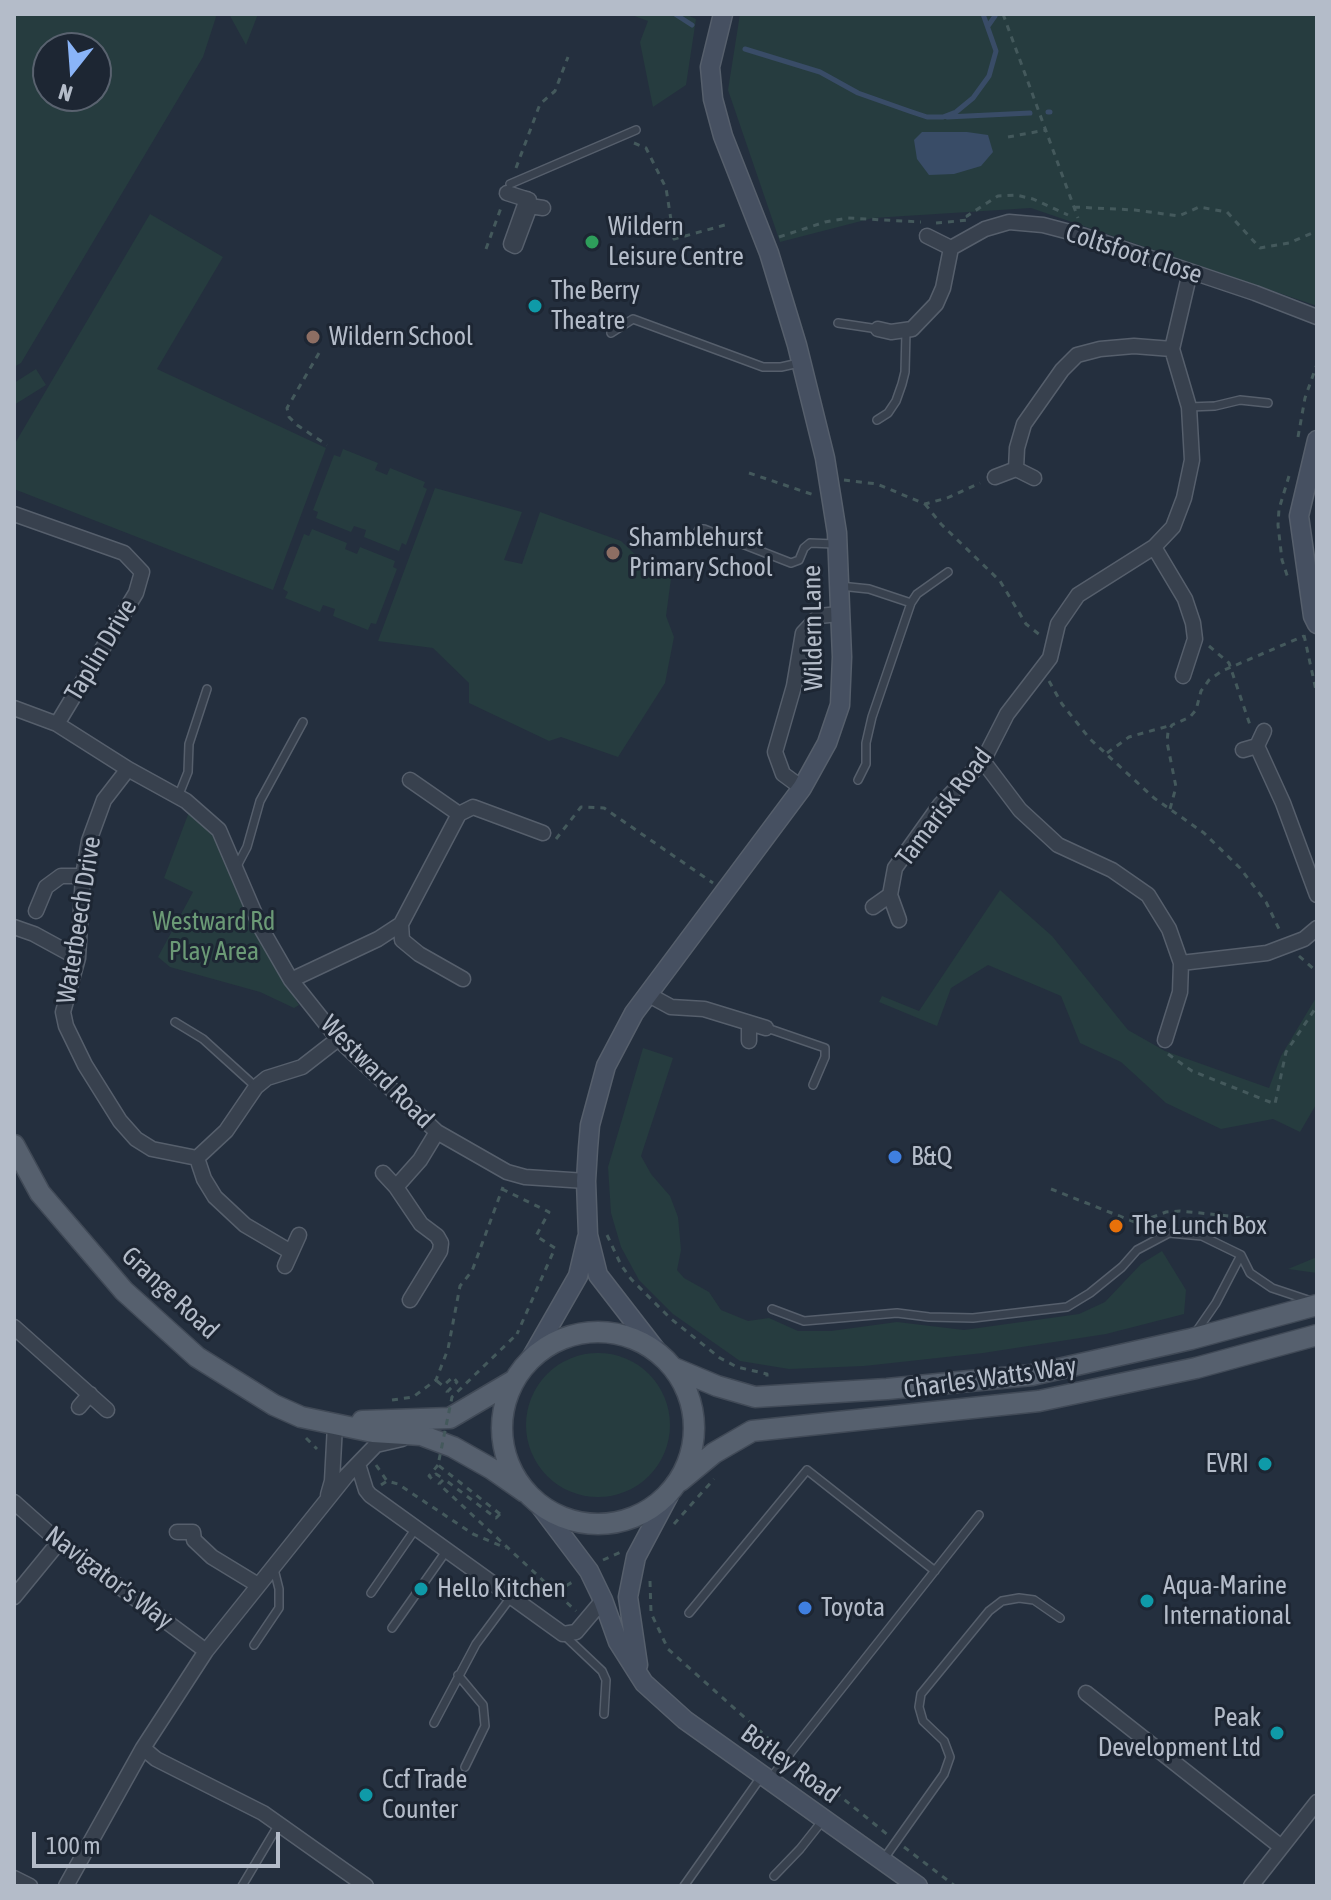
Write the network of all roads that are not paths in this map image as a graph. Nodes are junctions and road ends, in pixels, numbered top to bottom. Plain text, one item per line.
1 (723, 14) edge
2 (636, 130) dead end
3 (508, 188) joint
4 (531, 201) dead end
5 (927, 236) dead end
6 (951, 248) junction
7 (1190, 272) junction
8 (1317, 317) edge
9 (838, 323) dead end
10 (878, 329) joint
11 (906, 331) junction
12 (611, 333) dead end
13 (1172, 349) junction
14 (801, 362) junction
15 (1268, 403) dead end
16 (1189, 407) junction
17 (877, 420) dead end
18 (1317, 440) edge
19 (1016, 469) junction
20 (995, 477) road end
21 (1034, 478) dead end
22 (14, 514) edge
23 (692, 542) dead end
24 (837, 544) junction
25 (1154, 547) junction
26 (948, 572) dead end
27 (838, 585) junction
28 (911, 603) junction
29 (839, 614) junction
30 (1311, 630) edge
31 (1183, 676) dead end
32 (207, 689) dead end
33 (14, 708) edge
34 (303, 722) dead end
35 (57, 724) junction
36 (1264, 731) dead end
37 (983, 761) junction
38 (128, 769) junction
39 (410, 780) dead end
40 (858, 780) dead end
41 (802, 788) junction
42 (178, 797) junction
43 (459, 814) junction
44 (543, 833) road end
45 (235, 868) junction
46 (83, 876) junction
47 (890, 895) junction
48 (1317, 895) edge
49 (873, 907) dead end
50 (36, 911) dead end
51 (899, 920) dead end
52 (401, 924) junction
53 (14, 927) edge
54 (1317, 928) edge
55 (78, 958) junction
56 (1181, 963) junction
57 (463, 979) dead end
58 (291, 980) junction
59 (649, 995) junction
60 (175, 1022) dead end
61 (749, 1024) junction
62 (766, 1028) joint
63 (338, 1039) junction
64 (1165, 1040) road end
65 (749, 1041) dead end
66 (813, 1085) dead end
67 (256, 1087) junction
68 (437, 1132) junction
69 (14, 1145) edge
70 (197, 1158) junction
71 (383, 1173) dead end
72 (586, 1181) junction
73 (396, 1187) junction
74 (299, 1235) dead end
75 (588, 1235) junction
76 (291, 1252) junction
77 (1241, 1255) junction
78 (285, 1266) dead end
79 (410, 1300) dead end
80 (1317, 1304) edge
81 (772, 1309) dead end
82 (14, 1327) edge
83 (1317, 1335) edge
84 (1191, 1339) junction
85 (656, 1350) junction
86 (531, 1358) junction
87 (674, 1368) junction
88 (513, 1381) junction
89 (90, 1394) junction
90 (79, 1407) dead end
91 (107, 1410) dead end
92 (335, 1425) junction
93 (421, 1435) junction
94 (358, 1464) junction
95 (675, 1488) junction
96 (533, 1499) junction
97 (14, 1502) edge
98 (326, 1503) junction
99 (979, 1515) dead end
100 (199, 1517) dead end
101 (416, 1528) junction
102 (177, 1532) dead end
103 (193, 1532) junction
104 (59, 1542) junction
105 (447, 1550) junction
106 (273, 1567) junction
107 (935, 1571) junction
108 (258, 1585) junction
109 (371, 1593) dead end
110 (14, 1597) edge
111 (511, 1597) junction
112 (603, 1600) junction
113 (689, 1613) dead end
114 (1060, 1618) dead end
115 (392, 1628) dead end
116 (563, 1634) junction
117 (254, 1645) dead end
118 (206, 1651) junction
119 (458, 1675) junction
120 (640, 1676) junction
121 (1086, 1693) dead end
122 (604, 1714) dead end
123 (434, 1723) dead end
124 (143, 1748) junction
125 (465, 1767) dead end
126 (764, 1779) junction
127 (1317, 1802) edge
128 (823, 1820) junction
129 (279, 1824) junction
130 (1280, 1846) junction
131 (882, 1861) junction
132 (774, 1876) dead end
133 (14, 1878) edge
134 (364, 1885) edge
135 (1254, 1885) edge
136 (30, 1886) edge
137 (66, 1886) edge
138 (242, 1886) edge
139 (684, 1886) edge
140 (918, 1886) edge

1 - 14 street, Wildern Lane
2 - 3 lane
3 - 4 street
5 - 6 street
6 - 7 street, Coltsfoot Close
6 - 11 street
7 - 8 street, Coltsfoot Close
7 - 13 street, Tamarisk Road
9 - 10 lane
10 - 11 street
11 - 17 lane
12 - 14 lane
13 - 16 street, Tamarisk Road
13 - 19 street
14 - 24 street, Wildern Lane
15 - 16 lane
16 - 25 street, Tamarisk Road
18 - 30 street
19 - 20 street
19 - 21 street
22 - 35 street, Taplin Drive
23 - 24 lane
24 - 27 street, Wildern Lane
25 - 31 street
25 - 37 street, Tamarisk Road
26 - 28 lane
27 - 28 lane
27 - 29 street, Wildern Lane
28 - 40 lane
29 - 41 street, Wildern Lane
29 - 41 street
32 - 42 lane
33 - 35 street, Westward Road
34 - 45 lane
35 - 38 street, Westward Road
36 - 48 street
37 - 47 street, Tamarisk Road
37 - 56 street
38 - 42 street, Westward Road
38 - 46 street, Waterbeech Drive
39 - 43 street
41 - 59 street, Wildern Lane
42 - 45 street, Westward Road
43 - 44 street
43 - 52 street
45 - 58 street, Westward Road
46 - 50 street
46 - 55 street, Waterbeech Drive
47 - 49 street, Tamarisk Road
47 - 51 street, Tamarisk Road
52 - 57 street
52 - 58 street
53 - 55 street
54 - 56 street
55 - 70 street, Waterbeech Drive
56 - 64 street
58 - 63 street, Westward Road
59 - 61 street
59 - 72 street, Wildern Lane
60 - 67 lane
61 - 62 street
61 - 65 street
62 - 66 lane
63 - 67 street
63 - 68 street, Westward Road
67 - 70 street
68 - 72 street, Westward Road
68 - 73 street
69 - 92 main road, Grange Road
70 - 76 street
71 - 73 street
72 - 75 street, Wildern Lane
73 - 79 street
74 - 76 street
75 - 85 street, Wildern Lane
75 - 86 street, Wildern Lane
76 - 78 street
77 - 80 lane
77 - 81 lane
77 - 84 lane
80 - 84 main road, Charles Watts Way
82 - 89 street
83 - 95 main road, Charles Watts Way
84 - 87 main road, Charles Watts Way
85 - 86 main road
85 - 87 main road
86 - 88 main road
87 - 95 main road
88 - 92 main road, Grange Road
88 - 96 main road
89 - 90 street
89 - 91 street
92 - 93 main road, Grange Road
92 - 98 street
93 - 94 street
93 - 96 main road, Grange Road
94 - 98 street
94 - 101 street
95 - 96 main road
95 - 120 street
96 - 112 street, Botley Road
97 - 104 street, Navigator's Way
98 - 106 street
99 - 107 lane
100 - 103 street
101 - 105 street
101 - 109 lane
102 - 103 street
103 - 108 street
104 - 110 street
104 - 118 street, Navigator's Way
105 - 111 street
105 - 115 lane
106 - 108 street
106 - 117 lane
107 - 113 lane
107 - 126 lane
108 - 118 street
111 - 116 street
111 - 119 lane
112 - 116 street
112 - 120 street, Botley Road
114 - 131 lane
116 - 122 lane
118 - 124 street
119 - 123 lane
119 - 125 lane
120 - 126 street, Botley Road
121 - 130 street
124 - 129 street
124 - 137 street
126 - 128 street, Botley Road
126 - 139 lane
127 - 130 street
128 - 131 street, Botley Road
128 - 132 lane
129 - 134 street
129 - 138 lane
130 - 135 street
131 - 140 street, Botley Road
133 - 136 street

